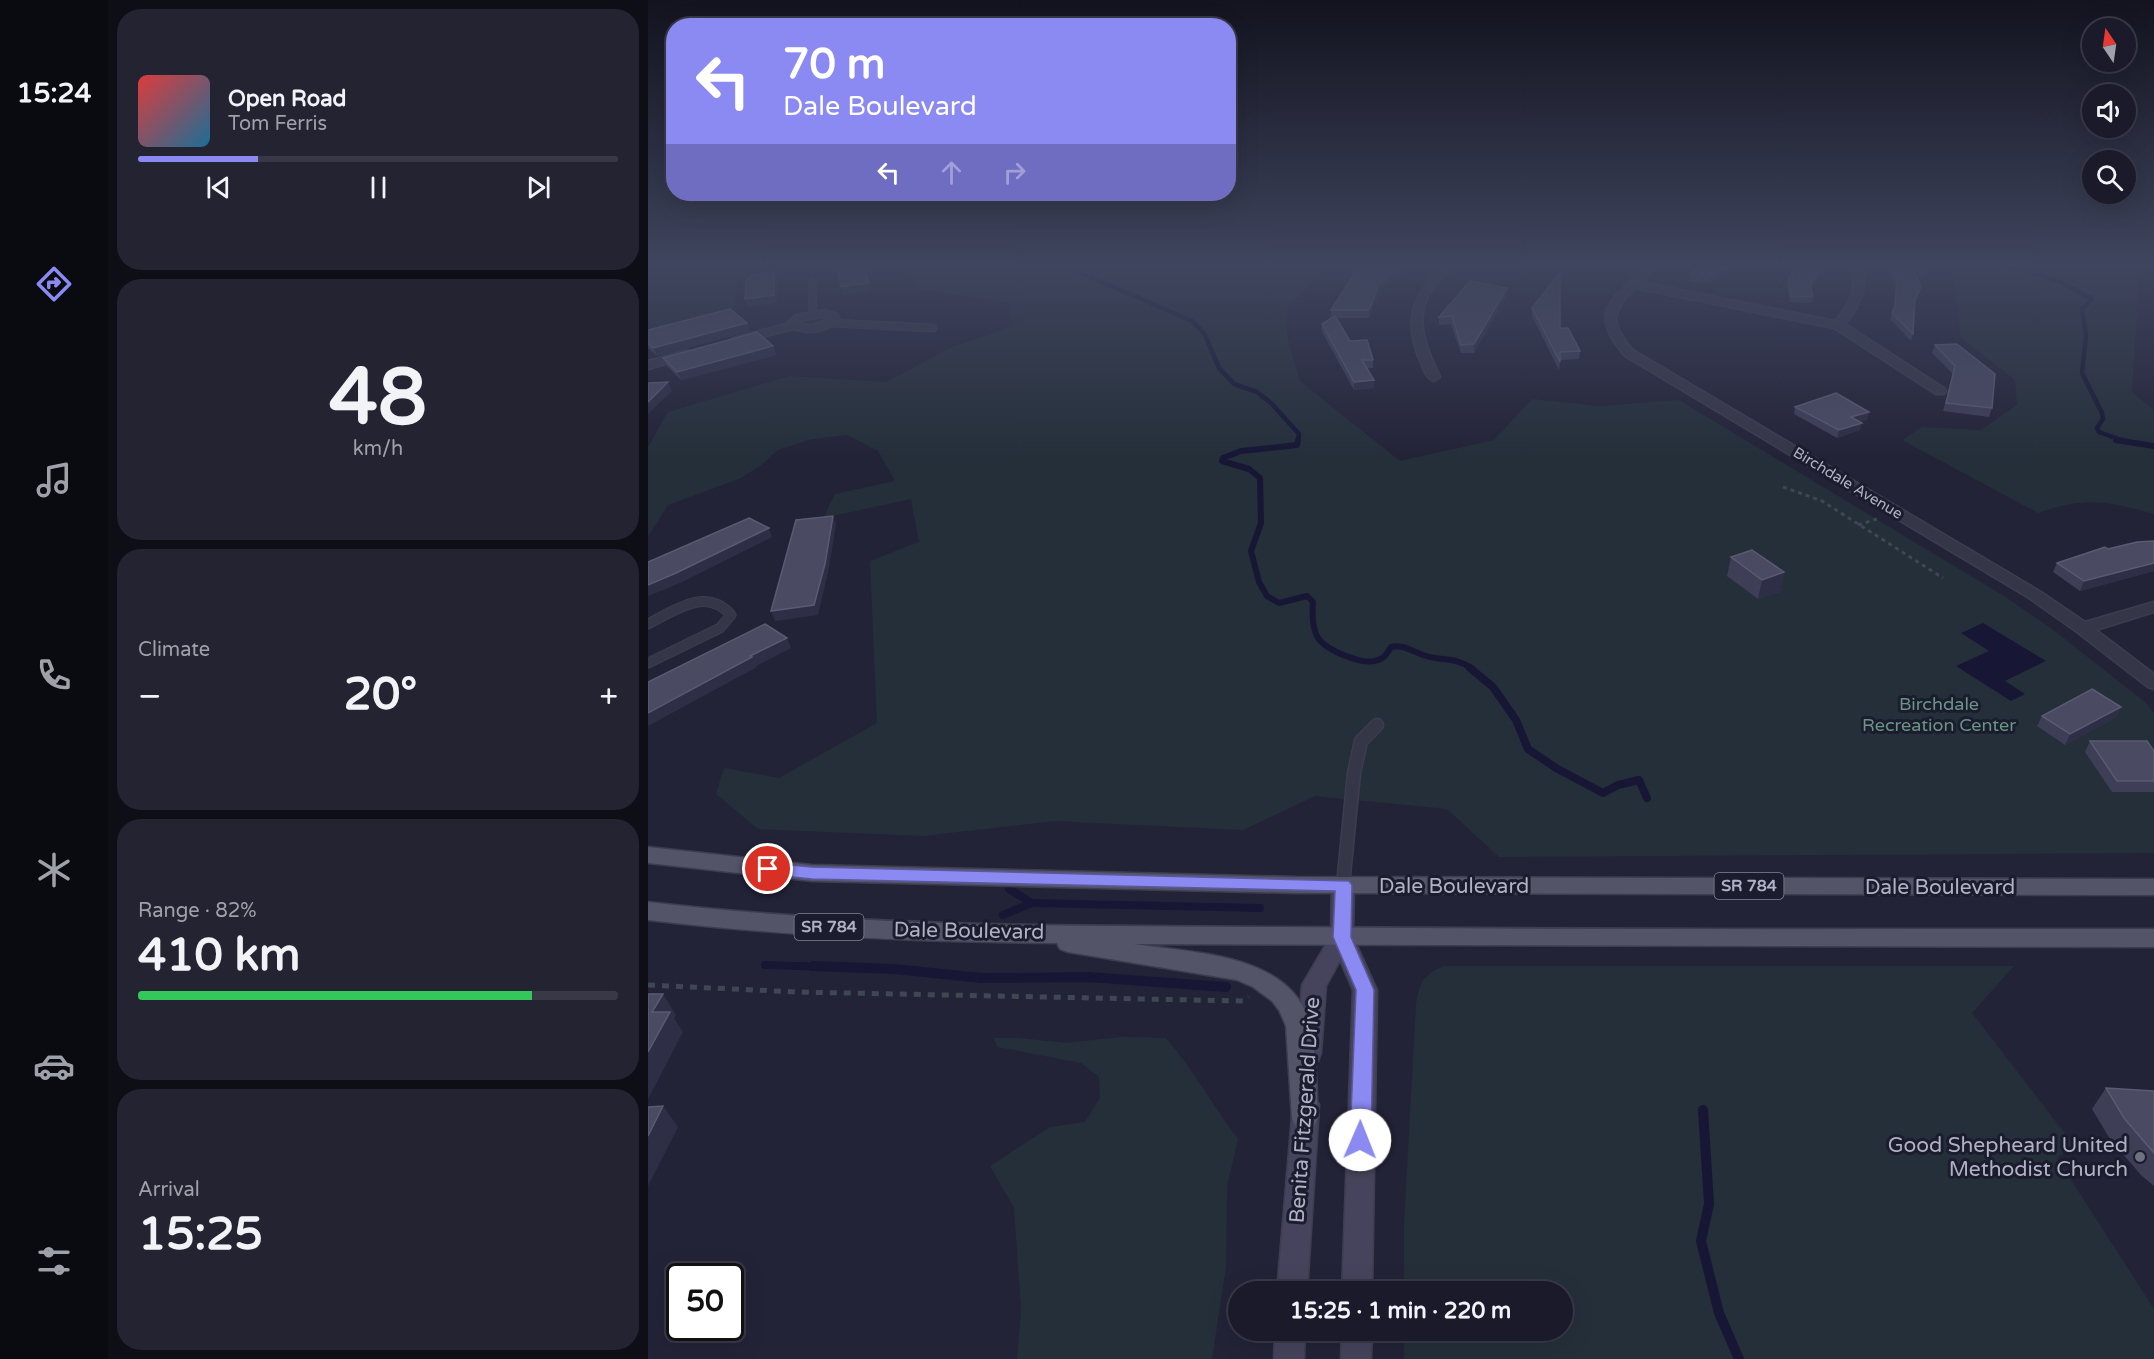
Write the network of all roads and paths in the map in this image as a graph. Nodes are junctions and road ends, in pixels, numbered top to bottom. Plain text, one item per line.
1 (780, 329) edge
2 (1417, 329) edge
3 (1611, 329) edge
4 (1845, 329) edge
5 (728, 343) edge
6 (694, 352) edge
7 (648, 365) edge
8 (1434, 377) dead end
9 (1940, 391) dead end
10 (1783, 487) dead end
11 (1869, 521) dead end
12 (1859, 525) junction
13 (1943, 578) dead end
14 (2154, 607) edge
15 (648, 624) edge
16 (2083, 628) junction
17 (648, 663) edge
18 (2154, 683) edge
19 (1377, 725) dead end
20 (648, 855) edge
21 (1343, 885) junction
22 (2154, 887) edge
23 (648, 911) edge
24 (1010, 933) junction
25 (1342, 937) junction
26 (2154, 938) edge
27 (648, 985) edge
28 (1251, 995) dead end
29 (1305, 1118) junction
30 (1294, 1281) edge
31 (1357, 1281) edge
32 (1290, 1341) edge
33 (1356, 1341) edge
34 (1289, 1359) edge
35 (1356, 1359) edge

1 - 5 street
2 - 8 street
3 - 16 street, Birchdale Avenue
4 - 9 street
6 - 7 street
10 - 12 path
11 - 12 path
12 - 13 path
14 - 16 street
15 - 17 lane
16 - 18 street, Birchdale Avenue
19 - 21 lane
20 - 21 main road, Dale Boulevard / SR 784
21 - 22 main road, Dale Boulevard / SR 784
21 - 25 main road, Benita Fitzgerald Drive
23 - 24 main road, Dale Boulevard / SR 784
24 - 25 main road, Dale Boulevard / SR 784
24 - 29 main road
25 - 26 main road, Dale Boulevard / SR 784
25 - 29 main road, Benita Fitzgerald Drive
25 - 31 main road, Benita Fitzgerald Drive
27 - 28 path
29 - 30 main road, Benita Fitzgerald Drive
32 - 34 main road
33 - 35 main road

